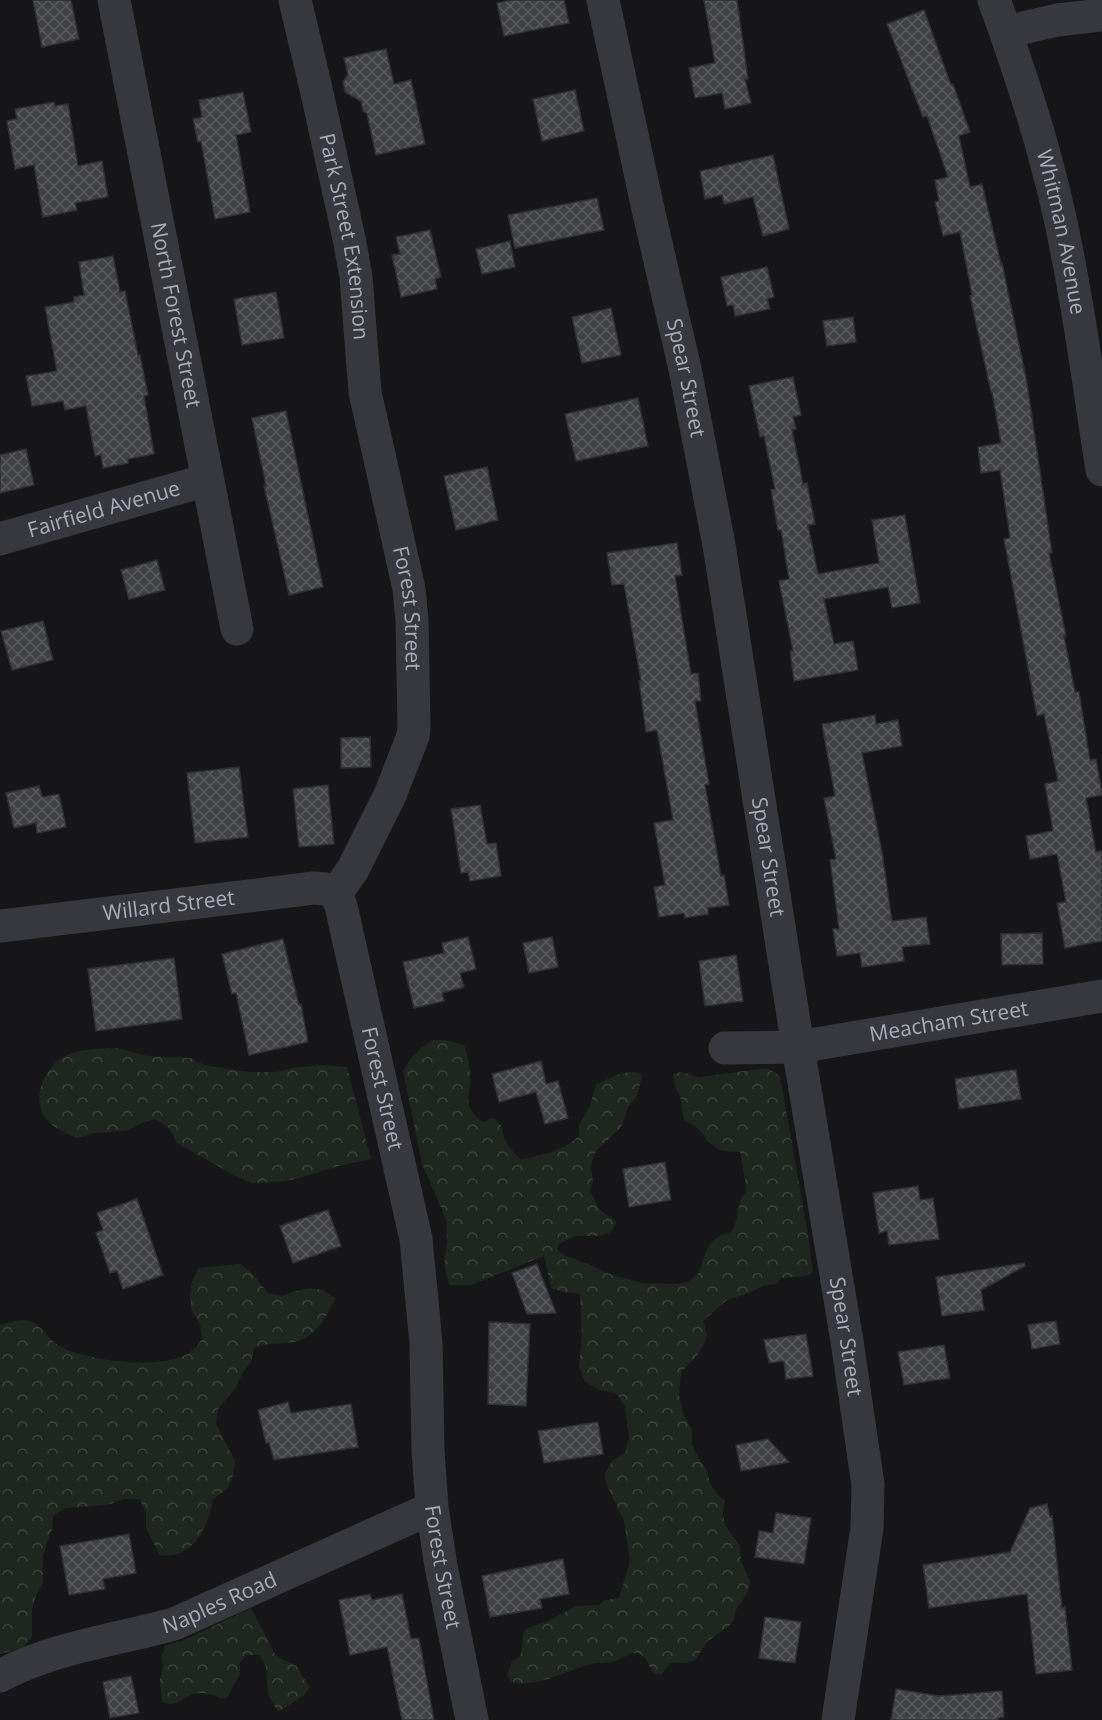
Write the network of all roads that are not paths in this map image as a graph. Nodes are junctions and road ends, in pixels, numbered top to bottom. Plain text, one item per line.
1 (114, 0) edge
2 (295, 0) edge
3 (603, 0) edge
4 (994, 0) edge
5 (1102, 15) edge
6 (1005, 32) junction
7 (1095, 370) edge
8 (1102, 470) edge
9 (384, 473) joint
10 (207, 480) junction
11 (0, 539) edge
12 (237, 629) dead end
13 (336, 894) junction
14 (0, 926) edge
15 (1102, 996) edge
16 (798, 1047) junction
17 (725, 1048) dead end
18 (432, 1508) junction
19 (0, 1676) edge
20 (472, 1720) edge
21 (838, 1720) edge

1 - 10 street, North Forest Street
2 - 9 street, Park Street Extension
3 - 16 street, Spear Street
4 - 6 street, Whitman Avenue
5 - 6 street
6 - 7 street, Whitman Avenue
7 - 8 street, Whitman Avenue
9 - 13 street, Forest Street
10 - 11 street, Fairfield Avenue
10 - 12 street, North Forest Street
13 - 14 street, Willard Street
13 - 18 street, Forest Street
15 - 16 street, Meacham Street
16 - 17 street, Meacham Street
16 - 21 street, Spear Street
18 - 19 street, Naples Road
18 - 20 street, Forest Street

